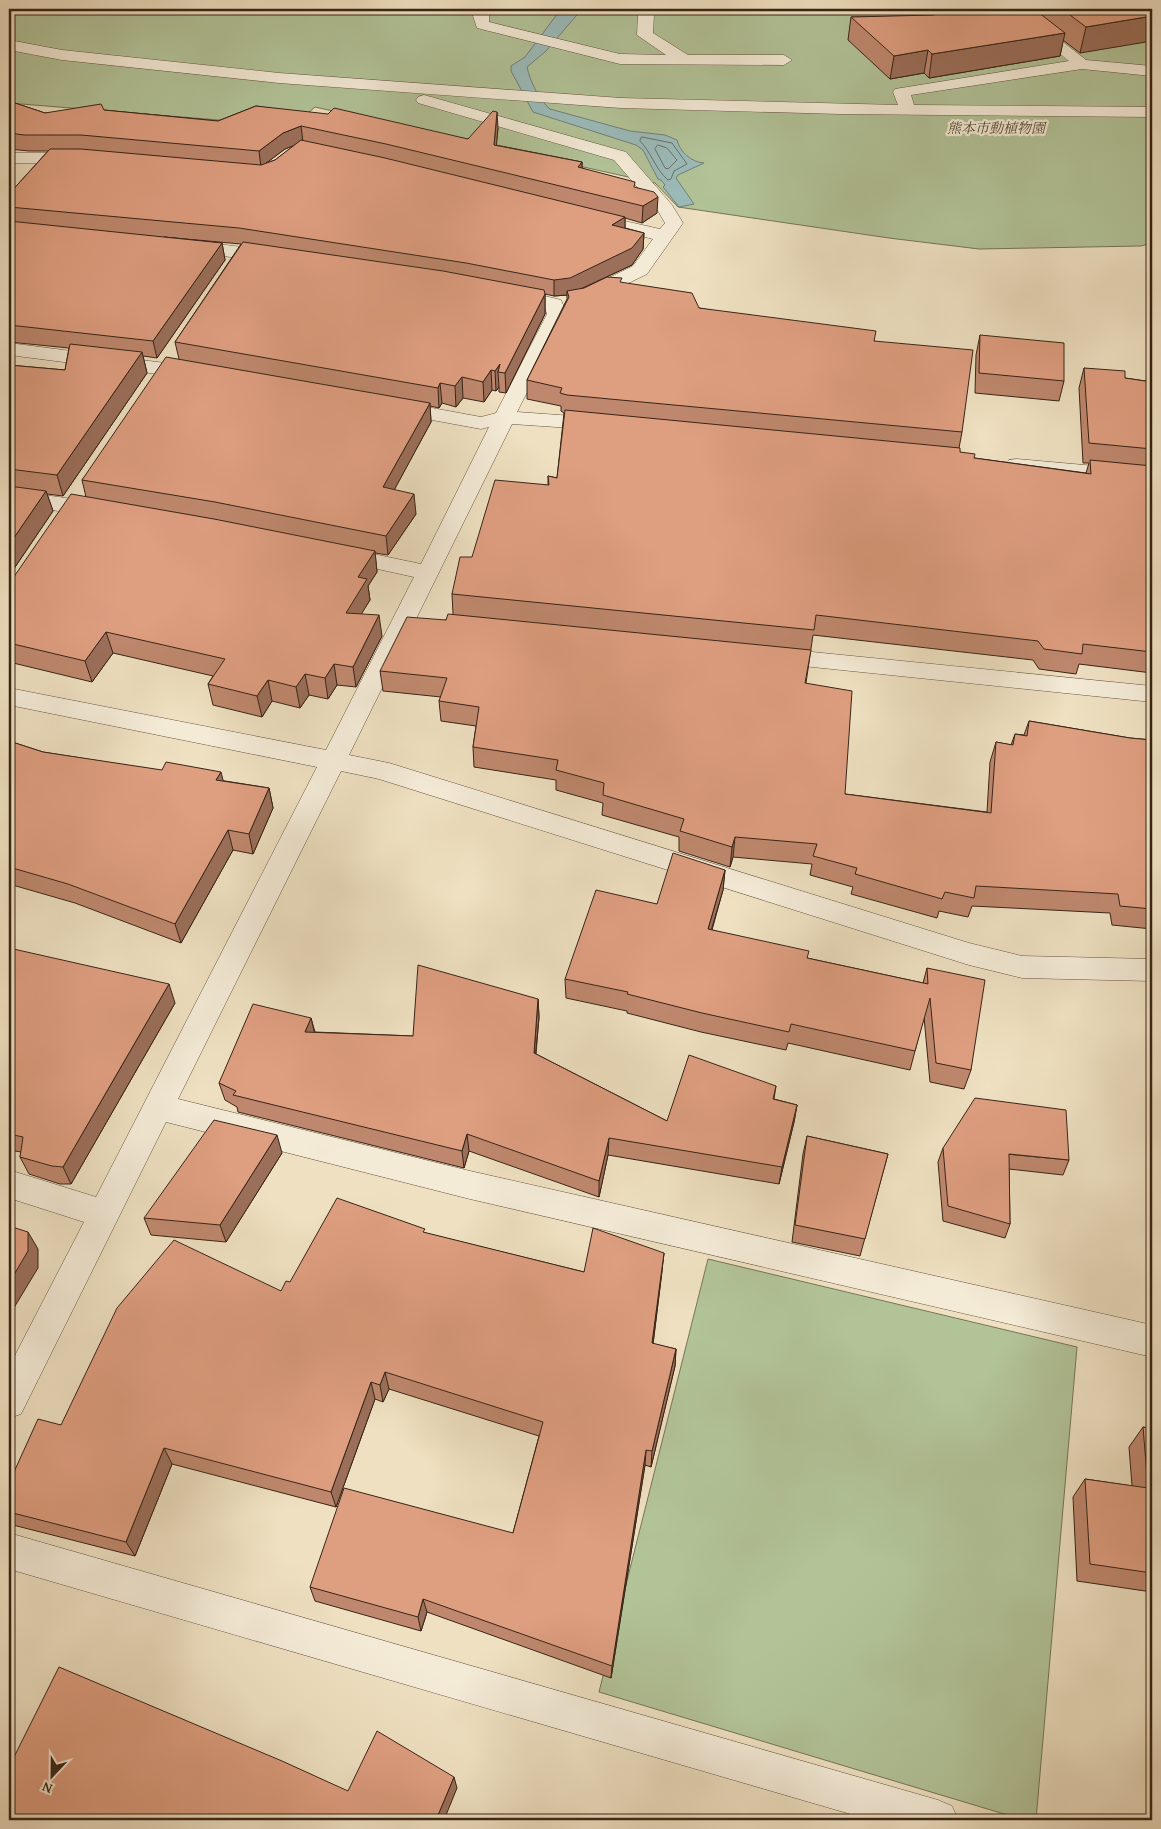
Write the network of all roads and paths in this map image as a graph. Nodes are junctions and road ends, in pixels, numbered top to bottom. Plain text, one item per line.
1 (485, 9) edge
2 (651, 9) edge
3 (1012, 9) edge
4 (9, 45) edge
5 (684, 59) junction
6 (784, 60) dead end
7 (1082, 64) junction
8 (1152, 71) edge
9 (375, 86) junction
10 (908, 110) junction
11 (1152, 112) edge
12 (9, 158) edge
13 (95, 158) edge
14 (576, 214) edge
15 (665, 236) junction
16 (166, 244) edge
17 (241, 252) junction
18 (290, 259) edge
19 (231, 269) edge
20 (492, 291) edge
21 (566, 303) junction
22 (9, 349) edge
23 (171, 359) junction
24 (215, 376) edge
25 (149, 392) edge
26 (372, 404) edge
27 (506, 417) junction
28 (618, 426) edge
29 (994, 463) edge
30 (1152, 478) edge
31 (9, 497) edge
32 (78, 497) junction
33 (120, 514) edge
34 (57, 528) edge
35 (318, 550) edge
36 (428, 573) junction
37 (749, 653) edge
38 (1152, 694) edge
39 (9, 696) edge
40 (332, 762) junction
41 (1152, 970) edge
42 (158, 1107) junction
43 (9, 1184) edge
44 (104, 1214) junction
45 (1152, 1340) edge
46 (9, 1402) edge
47 (9, 1551) edge
48 (938, 1820) edge

1 - 5 street
2 - 5 street
3 - 7 street
4 - 9 street
5 - 6 street
7 - 8 street
7 - 10 street
9 - 10 street
9 - 15 street
10 - 11 street
12 - 13 street
14 - 15 street
15 - 21 street
16 - 17 street
17 - 18 street
17 - 19 street
20 - 21 street
21 - 27 street
22 - 23 street
23 - 24 street
23 - 25 street
26 - 27 street
27 - 28 street
27 - 36 street
29 - 30 street
31 - 32 street
32 - 33 street
32 - 34 street
35 - 36 street
36 - 40 street
37 - 38 street
39 - 40 street
40 - 41 street
40 - 42 street
42 - 44 street
42 - 45 street
43 - 44 street
44 - 46 street
47 - 48 street

